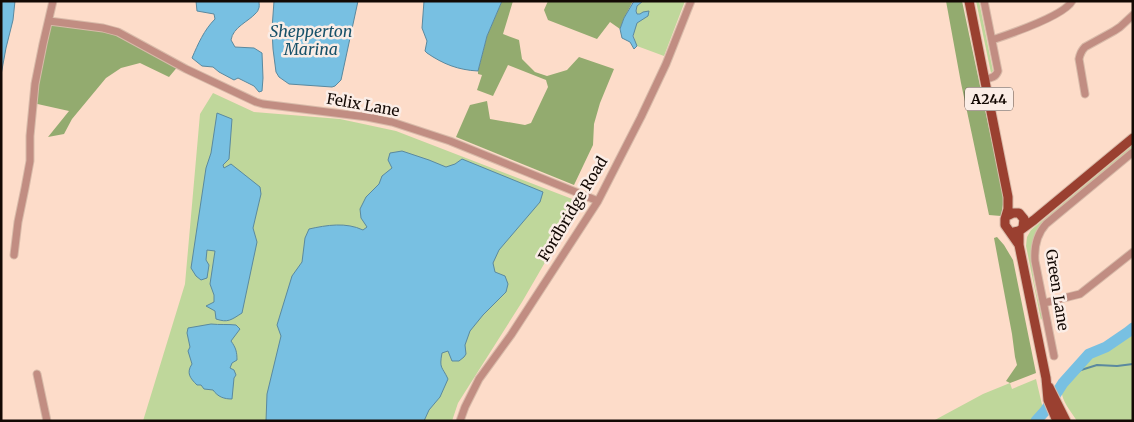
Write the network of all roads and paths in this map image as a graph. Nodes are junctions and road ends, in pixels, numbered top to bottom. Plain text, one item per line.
1 (53, 1) edge
2 (691, 1) edge
3 (969, 1) edge
4 (984, 1) edge
5 (1072, 1) edge
6 (1133, 15) edge
7 (49, 21) junction
8 (992, 40) junction
9 (986, 79) junction
10 (1085, 94) dead end
11 (1133, 138) edge
12 (1133, 152) edge
13 (1008, 196) junction
14 (598, 202) junction
15 (1020, 214) junction
16 (1041, 214) junction
17 (1007, 216) junction
18 (1017, 229) junction
19 (1133, 252) edge
20 (14, 256) dead end
21 (1044, 303) junction
22 (1048, 325) junction
23 (1036, 328) junction
24 (1054, 356) dead end
25 (37, 374) dead end
26 (1064, 420) edge
27 (48, 421) edge
28 (460, 421) edge

1 - 7 street
2 - 14 street, Fordbridge Road
3 - 9 main road, A244
4 - 8 street
5 - 8 street
6 - 10 street
7 - 14 street, Felix Lane
7 - 20 street
8 - 9 street
9 - 13 main road, A244
11 - 16 main road
12 - 21 street, Green Lane
13 - 15 main road, A244
13 - 17 main road, A244
14 - 28 street, Fordbridge Road
15 - 16 main road
15 - 17 main road
15 - 18 main road
16 - 18 main road
17 - 18 main road
18 - 23 main road
19 - 21 street
21 - 22 street, Green Lane
22 - 23 street
22 - 24 street, Green Lane
23 - 26 main road
25 - 27 street

